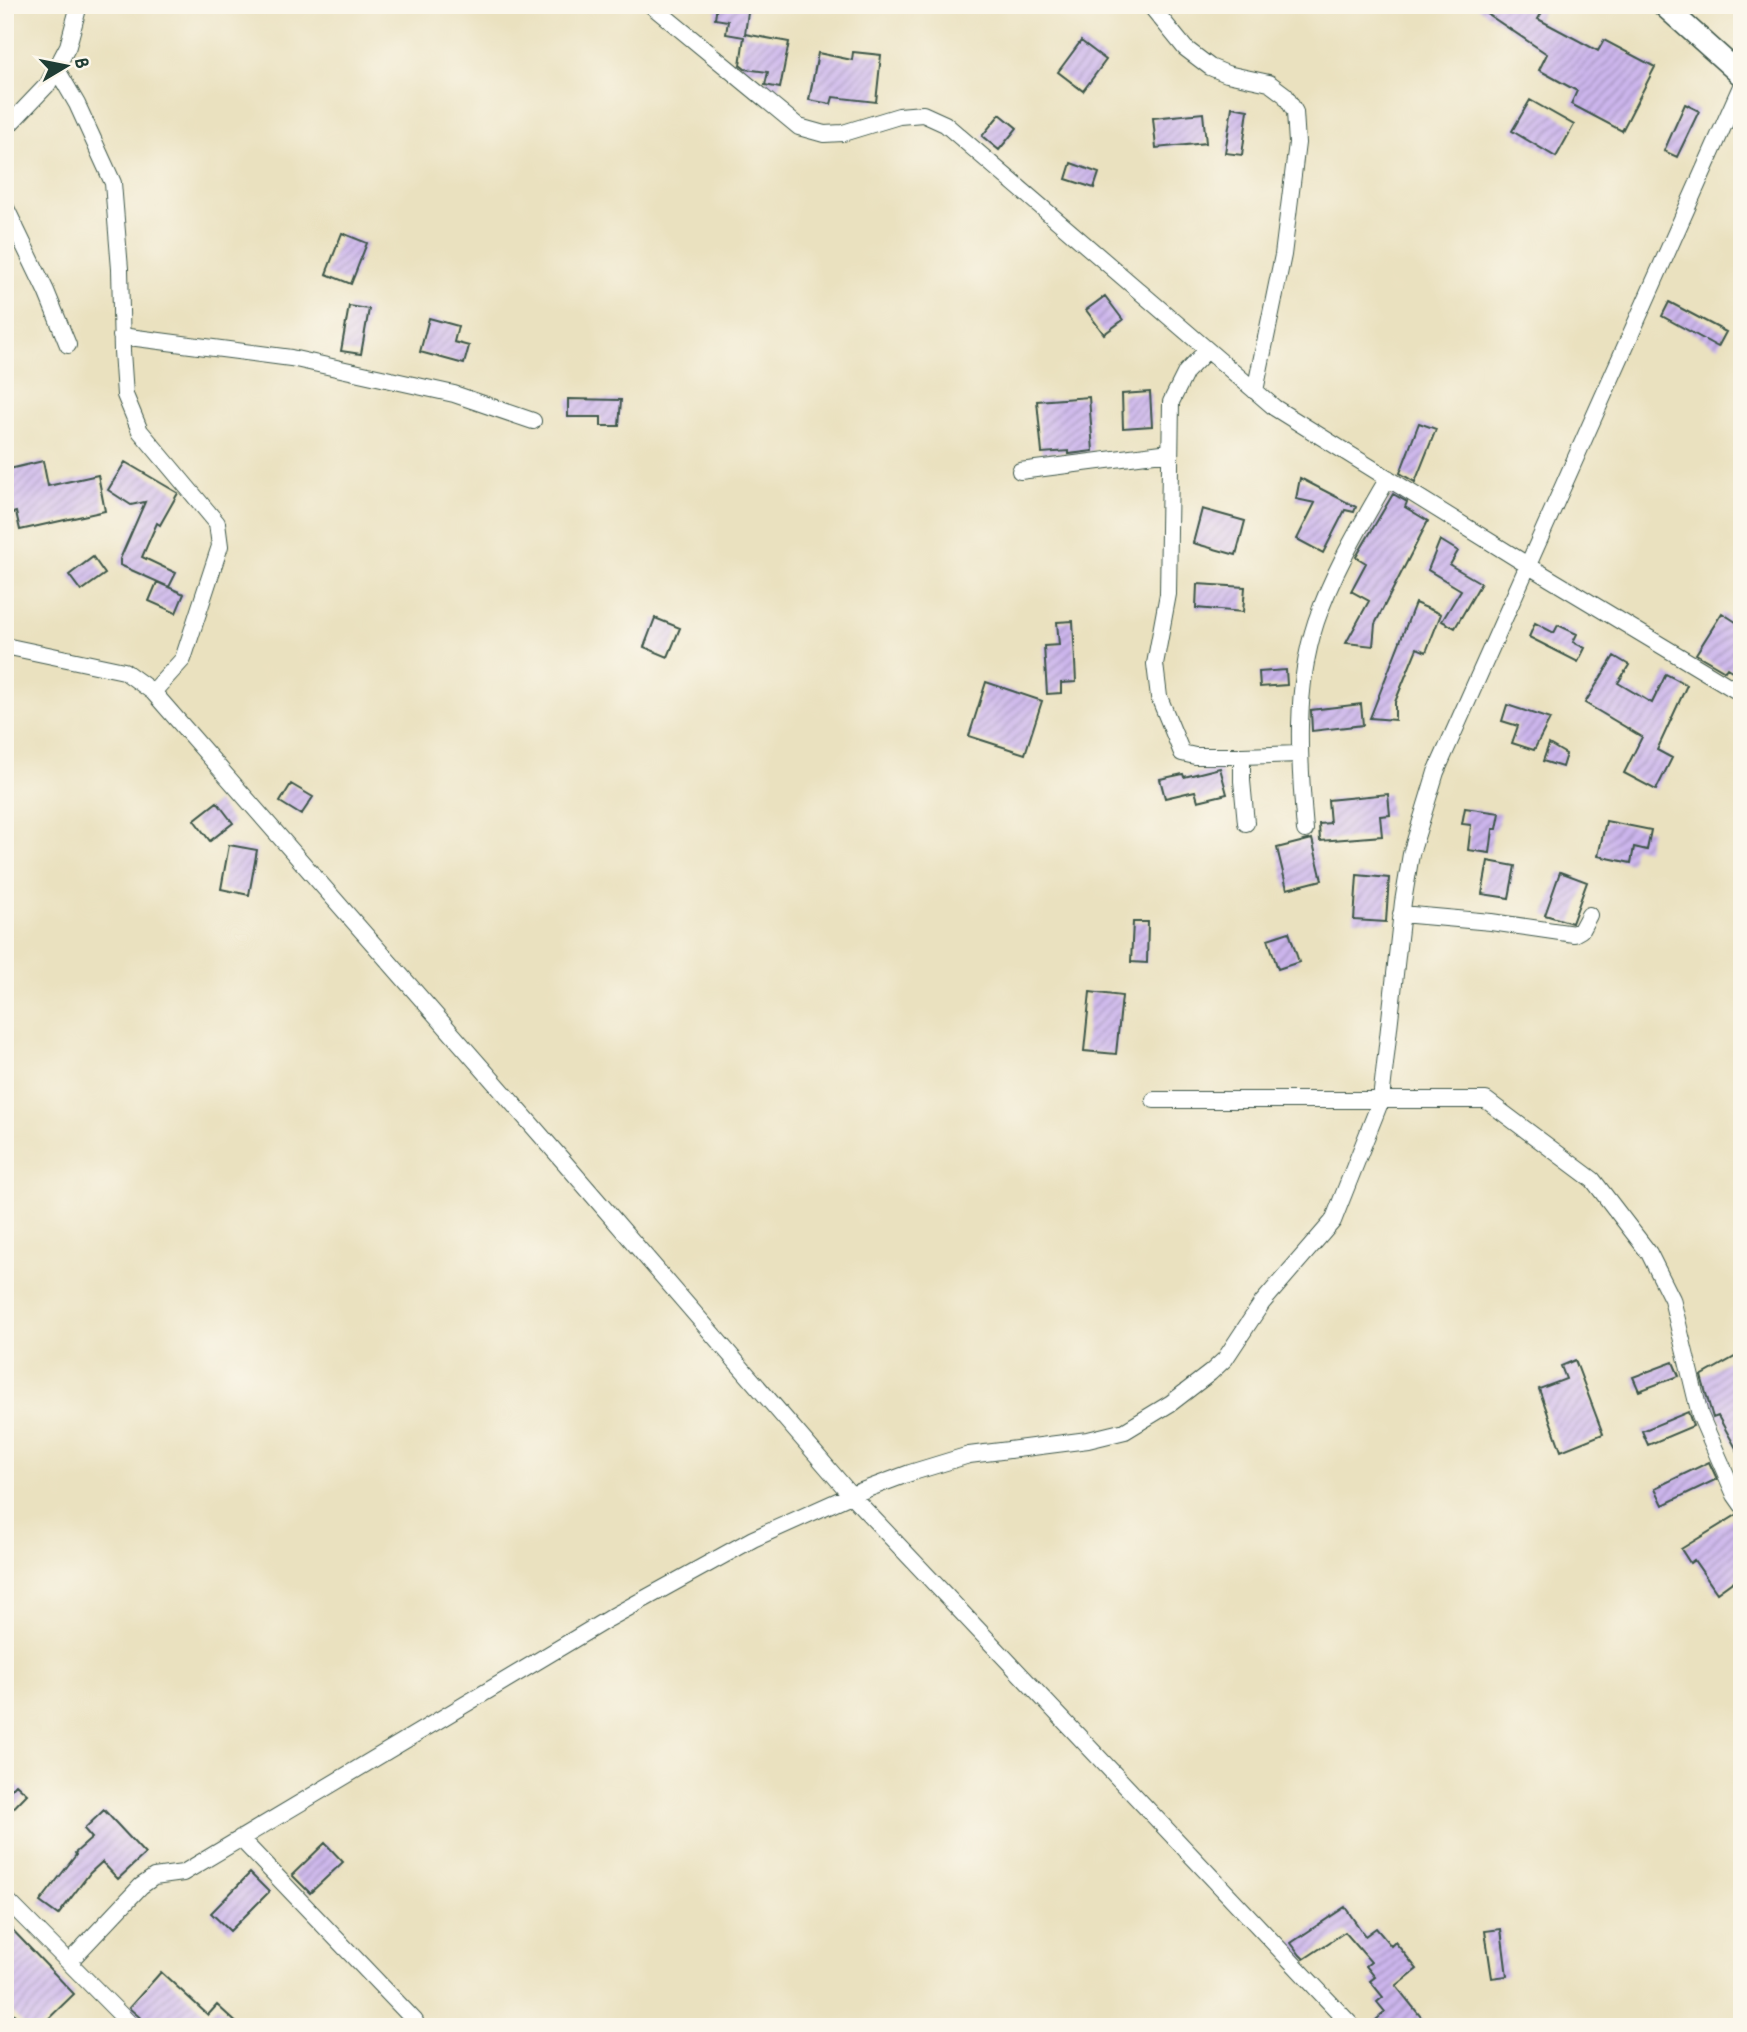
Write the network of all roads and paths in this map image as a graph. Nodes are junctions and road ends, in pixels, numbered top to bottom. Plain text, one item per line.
1 (79, 5) edge
2 (651, 5) edge
3 (1150, 5) edge
4 (1663, 5) edge
5 (56, 68) junction
6 (1742, 75) edge
7 (1742, 84) edge
8 (5, 129) edge
9 (5, 206) edge
10 (121, 336) junction
11 (68, 345) dead end
12 (1207, 349) junction
13 (1255, 391) junction
14 (533, 421) dead end
15 (1170, 452) junction
16 (1020, 471) dead end
17 (1388, 478) junction
18 (1529, 566) junction
19 (5, 646) edge
20 (153, 692) junction
21 (1742, 694) edge
22 (1298, 754) junction
23 (1242, 756) junction
24 (1246, 823) dead end
25 (1305, 830) dead end
26 (1401, 914) junction
27 (1589, 915) dead end
28 (1154, 1100) dead end
29 (1381, 1100) junction
30 (851, 1495) junction
31 (1742, 1505) edge
32 (240, 1838) junction
33 (5, 1898) edge
34 (69, 1962) junction
35 (415, 2021) dead end
36 (133, 2027) edge
37 (1353, 2027) edge

1 - 5 street
2 - 12 street
3 - 13 street
4 - 6 main road
5 - 8 street
5 - 10 street
7 - 18 street
9 - 11 street
10 - 14 street
10 - 20 street
12 - 13 street
12 - 15 street
13 - 17 street
15 - 16 street
15 - 23 street
17 - 18 street
17 - 22 street
18 - 21 street
18 - 26 street
19 - 20 street
20 - 30 street
22 - 23 street
22 - 25 street
23 - 24 street
26 - 27 street
26 - 29 street
28 - 29 street
29 - 30 street
29 - 31 street
30 - 32 street
30 - 37 street
32 - 34 street
32 - 35 street
33 - 34 street
34 - 36 street

